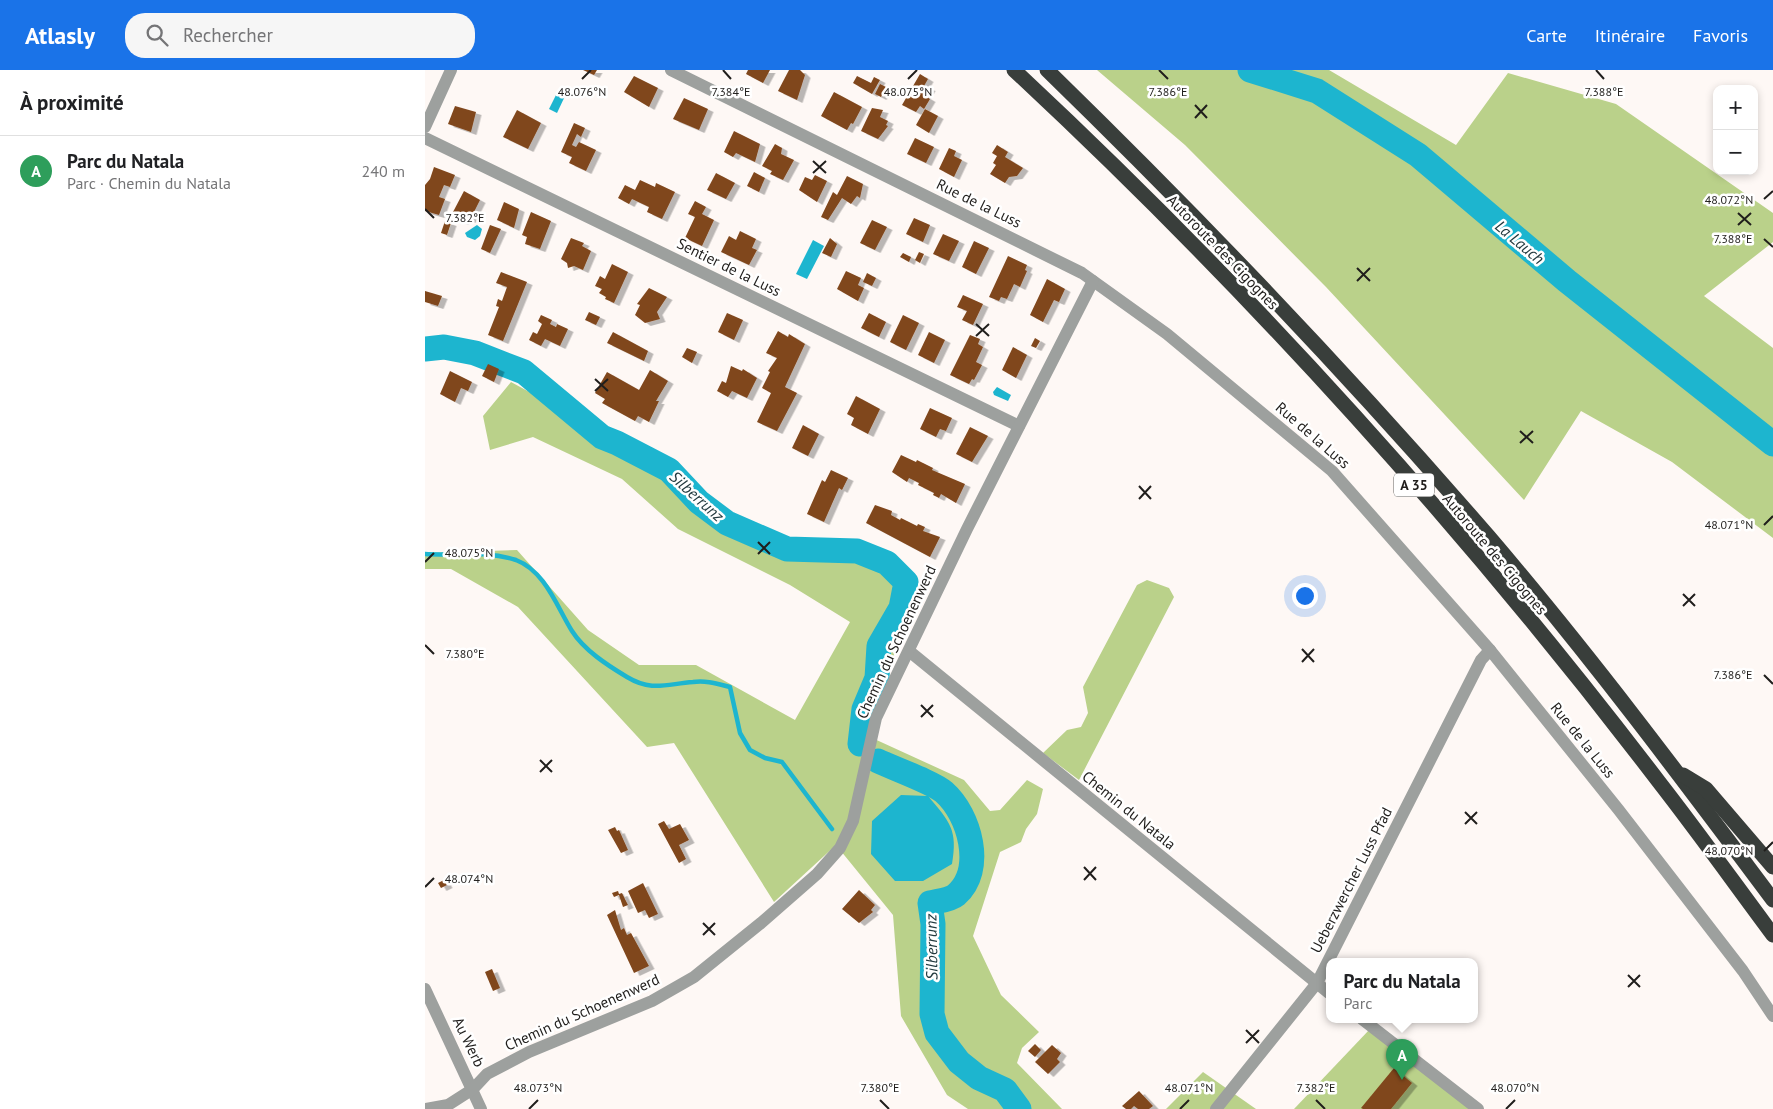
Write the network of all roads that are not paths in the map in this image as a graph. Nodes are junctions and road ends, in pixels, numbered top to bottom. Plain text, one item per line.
1 (451, 70) edge
2 (671, 70) edge
3 (1014, 70) edge
4 (1047, 70) edge
5 (425, 127) edge
6 (425, 138) edge
7 (1093, 281) junction
8 (1019, 426) junction
9 (1490, 650) junction
10 (909, 651) junction
11 (1676, 770) junction
12 (1773, 867) edge
13 (1773, 900) edge
14 (1773, 935) edge
15 (1330, 958) edge
16 (1326, 965) edge
17 (1317, 983) junction
18 (425, 989) edge
19 (1326, 990) edge
20 (1773, 1016) edge
21 (1367, 1023) edge
22 (473, 1089) junction
23 (425, 1109) edge
24 (481, 1109) edge
25 (1215, 1109) edge
26 (1478, 1109) edge

1 - 5 street
2 - 7 street, Rue de la Luss
3 - 14 highway, Autoroute des Cigognes / A 35
4 - 11 highway, Autoroute des Cigognes / A 35
6 - 8 street, Sentier de la Luss
7 - 8 street, Chemin du Schoenenwerd
7 - 9 street, Rue de la Luss
8 - 10 street, Chemin du Schoenenwerd
9 - 15 street, Ueberzwercher Luss Pfad
9 - 20 street, Rue de la Luss
10 - 17 street, Chemin du Natala
10 - 22 street, Chemin du Schoenenwerd
11 - 12 highway
11 - 13 highway, Autoroute des Cigognes / A 35
16 - 17 street, Ueberzwercher Luss Pfad
17 - 19 street, Chemin du Natala
17 - 25 street, Ueberzwercher Luss Pfad
18 - 22 street, Au Werb
21 - 26 street
22 - 23 street, Chemin du Schoenenwerd
22 - 24 street, Au Werb

